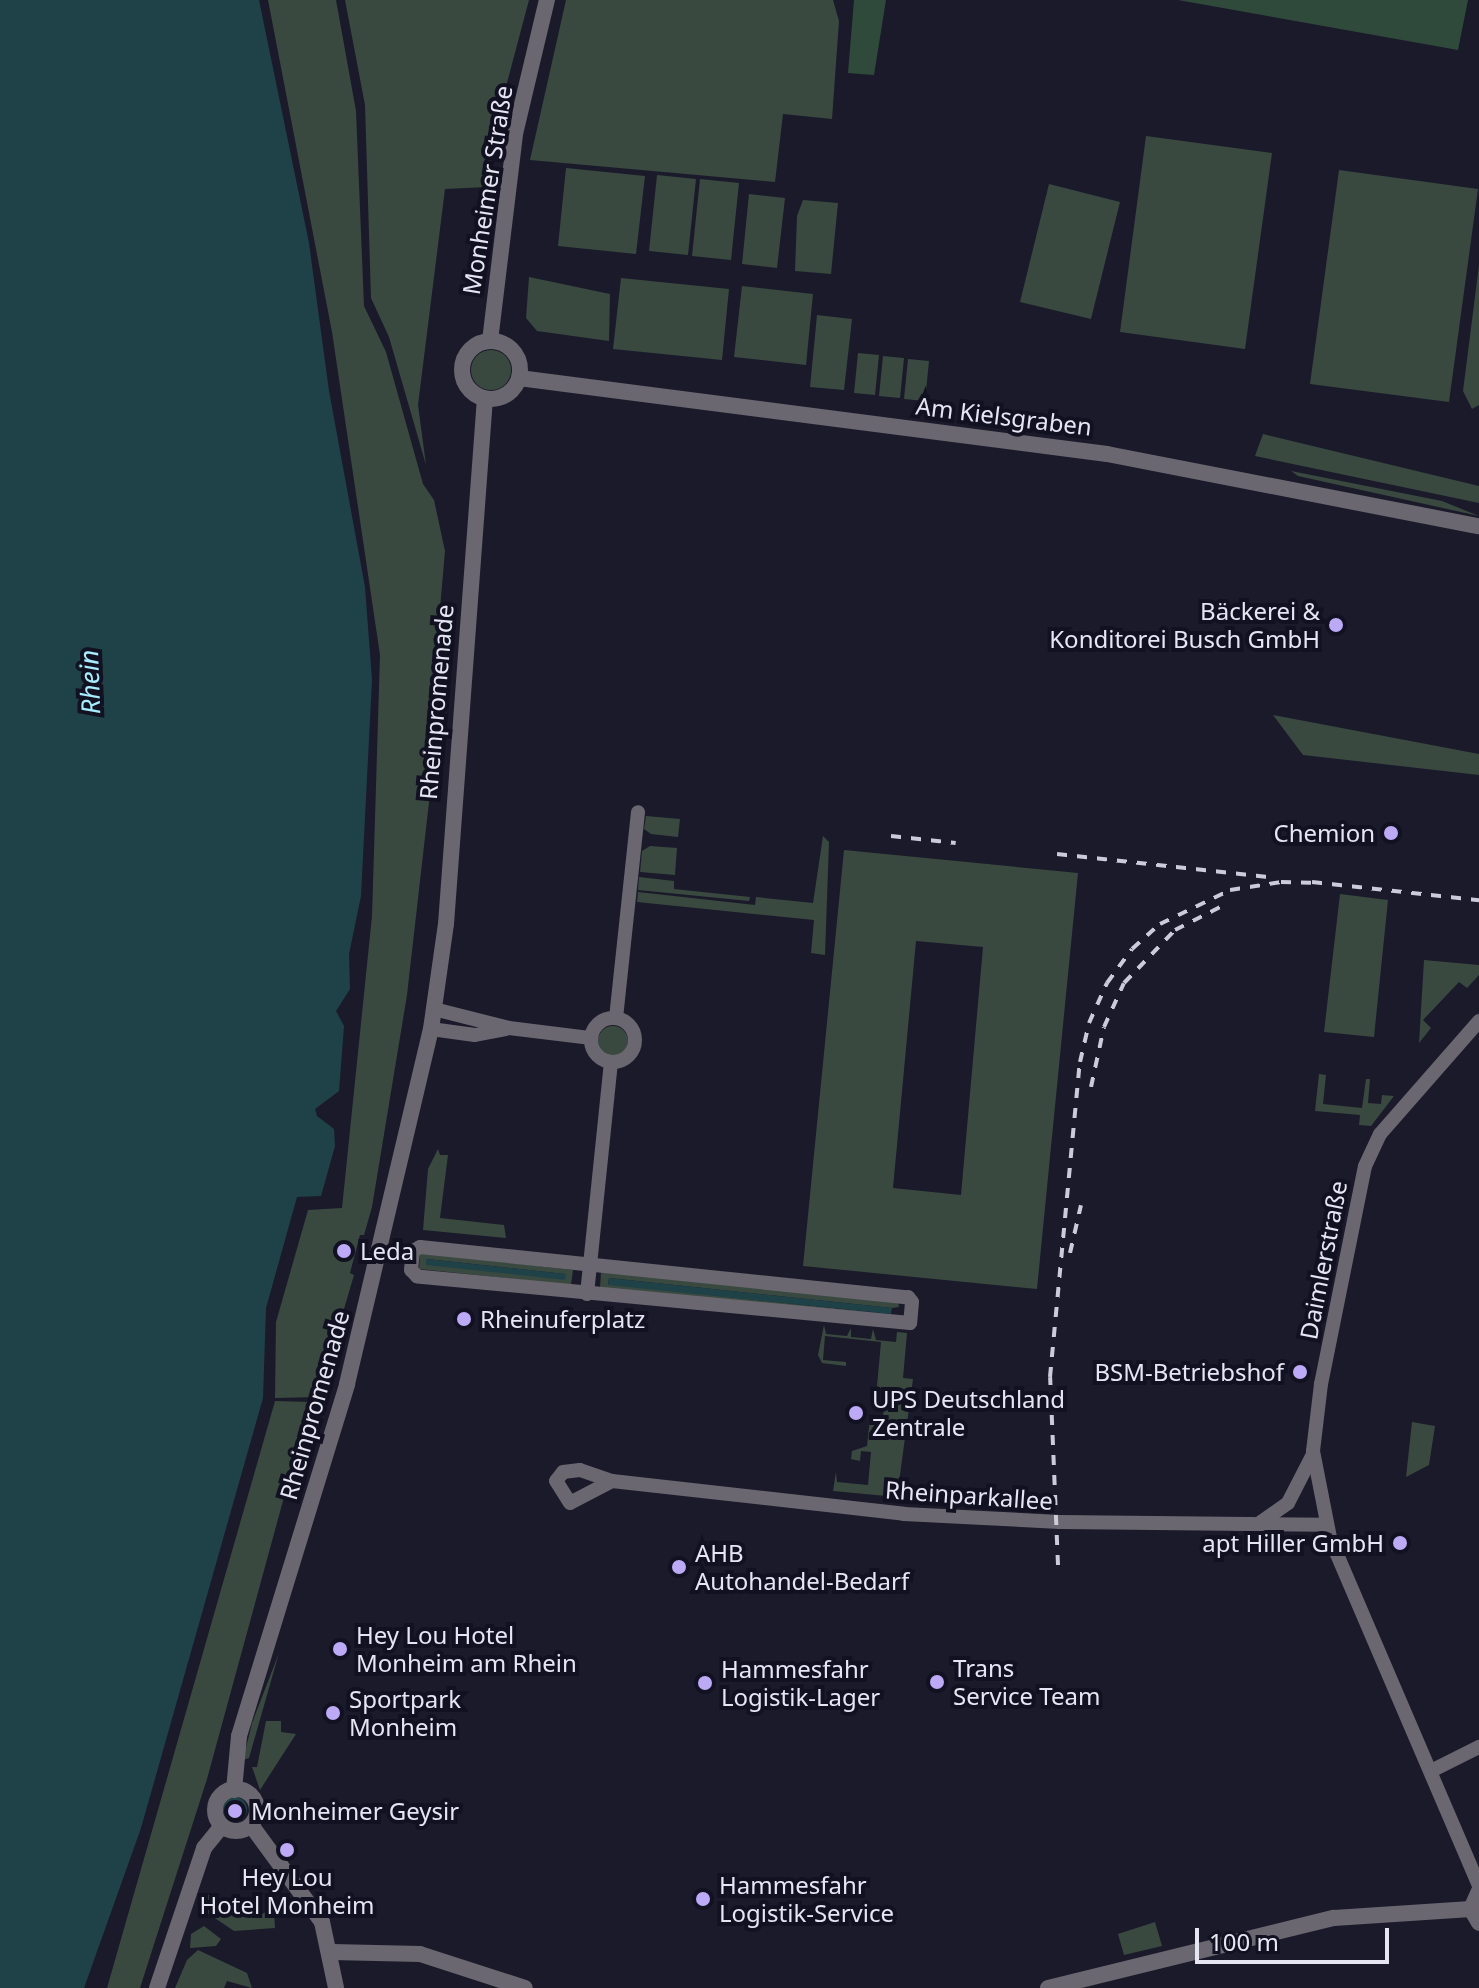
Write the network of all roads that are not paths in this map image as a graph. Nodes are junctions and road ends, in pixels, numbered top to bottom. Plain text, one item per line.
1 (547, 0) edge
2 (490, 341) junction
3 (519, 378) junction
4 (485, 398) junction
5 (1479, 526) edge
6 (638, 812) dead end
7 (434, 1009) junction
8 (616, 1018) junction
9 (1479, 1021) edge
10 (509, 1028) junction
11 (431, 1029) junction
12 (591, 1038) junction
13 (611, 1063) junction
14 (590, 1264) junction
15 (587, 1294) junction
16 (1313, 1451) junction
17 (612, 1481) dead end
18 (1256, 1524) junction
19 (1326, 1525) junction
20 (1479, 1747) edge
21 (1431, 1771) junction
22 (234, 1790) junction
23 (251, 1825) junction
24 (222, 1826) junction
25 (1479, 1885) edge
26 (1479, 1891) edge
27 (1475, 1916) edge
28 (332, 1952) junction
29 (157, 1988) edge
30 (336, 1988) edge
31 (525, 1988) edge
32 (1048, 1988) edge

1 - 2 street, Monheimer Straße
2 - 3 street
2 - 4 street
3 - 4 street
3 - 5 street, Am Kielsgraben
4 - 7 street, Rheinpromenade
6 - 8 street
7 - 10 street
7 - 11 street, Rheinpromenade
8 - 12 street
8 - 13 street
9 - 16 street, Daimlerstraße
10 - 11 street
10 - 12 street
11 - 22 street, Rheinpromenade
12 - 13 street
13 - 14 street
14 - 15 street
14 - 15 street
14 - 15 street
16 - 18 street, Daimlerstraße
16 - 19 street, Daimlerstraße
17 - 18 street, Rheinparkallee
18 - 19 street, Rheinparkallee
19 - 21 street, Daimlerstraße
20 - 21 street
21 - 25 street, Daimlerstraße
22 - 23 street
22 - 24 street
23 - 24 street
23 - 28 street
24 - 29 street
26 - 27 street
27 - 32 street
28 - 30 street
28 - 31 street

